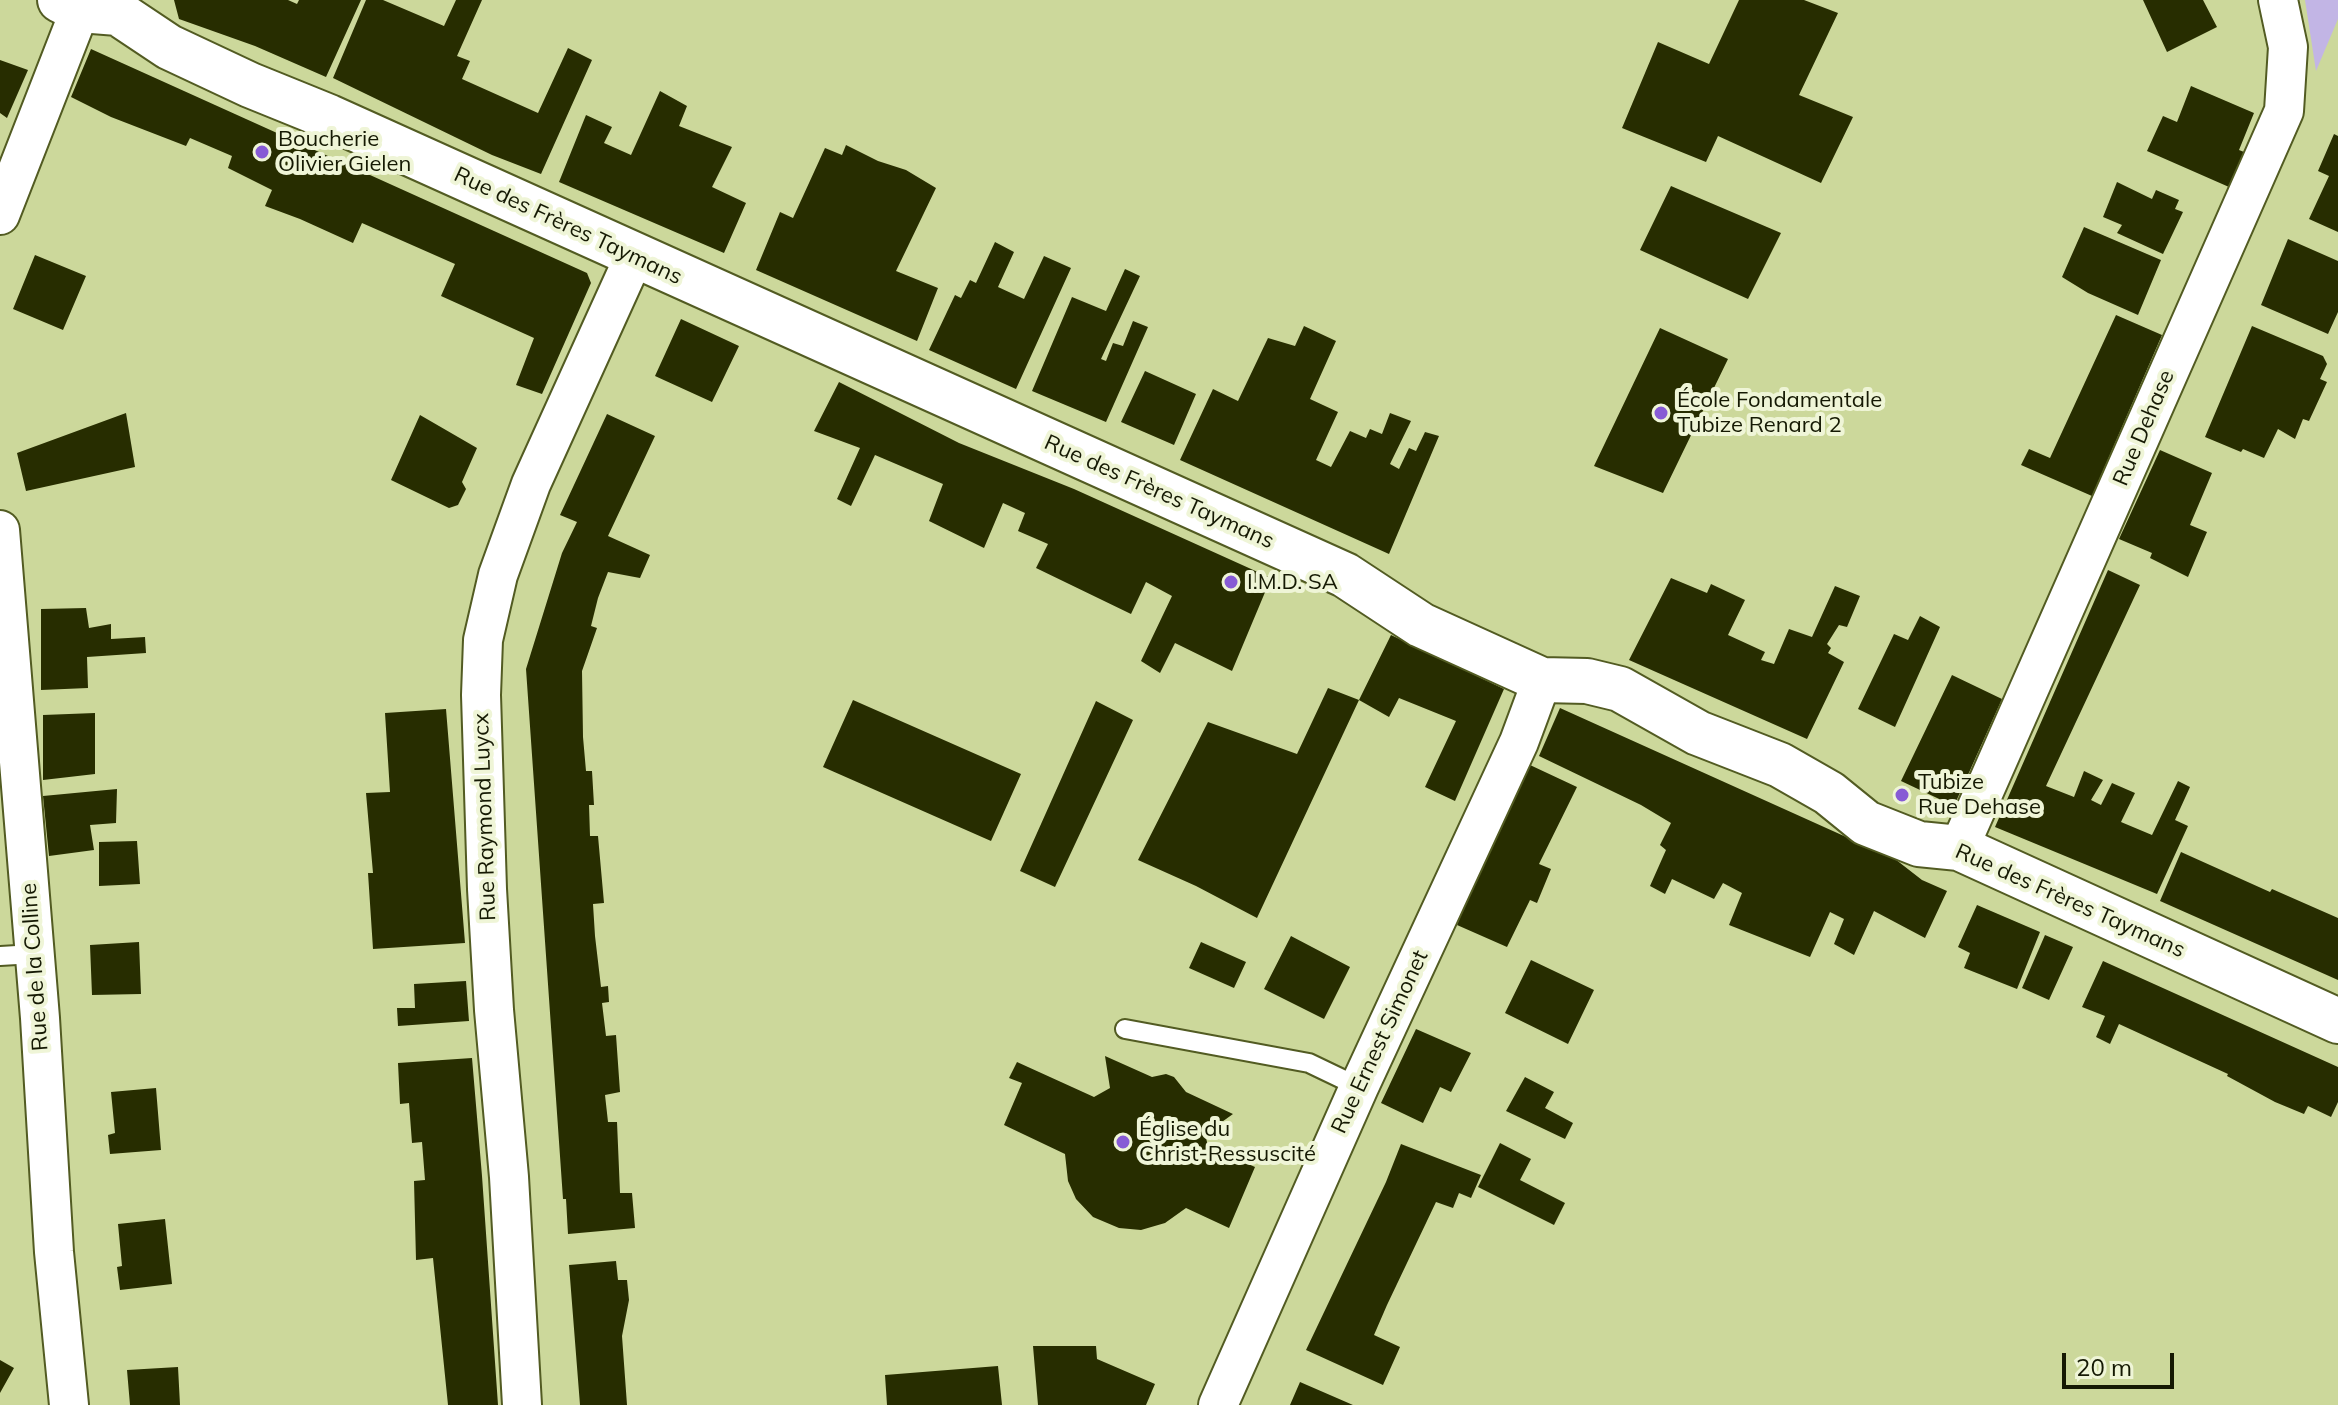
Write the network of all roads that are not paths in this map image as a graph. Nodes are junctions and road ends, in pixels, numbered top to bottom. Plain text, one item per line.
1 (2278, 0) edge
2 (96, 6) edge
3 (0, 215) edge
4 (634, 257) junction
5 (0, 530) edge
6 (1542, 680) junction
7 (1959, 848) junction
8 (17, 955) edge
9 (2338, 1021) edge
10 (1125, 1029) dead end
11 (1359, 1087) junction
12 (69, 1405) edge
13 (522, 1405) edge
14 (1218, 1405) edge

1 - 7 street, Rue Dehase
2 - 3 street
2 - 4 street, Rue des Frères Taymans
4 - 6 street, Rue des Frères Taymans
4 - 13 street, Rue Raymond Luycx
5 - 8 street, Rue de la Colline
6 - 7 street, Rue des Frères Taymans
6 - 11 street, Rue Ernest Simonet
7 - 9 street, Rue des Frères Taymans
8 - 12 street, Rue de la Colline
10 - 11 lane
11 - 14 street, Rue Ernest Simonet

